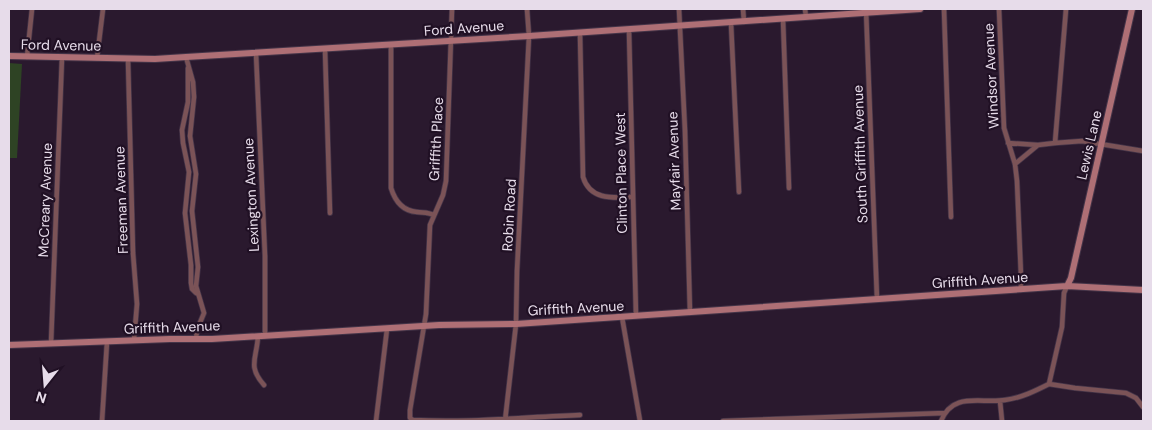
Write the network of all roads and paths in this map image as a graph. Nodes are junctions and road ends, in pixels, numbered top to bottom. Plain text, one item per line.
1 (32, 9) edge
2 (103, 9) edge
3 (452, 9) edge
4 (527, 9) edge
5 (679, 9) edge
6 (743, 9) edge
7 (805, 9) edge
8 (920, 9) edge
9 (944, 9) edge
10 (999, 9) edge
11 (1066, 9) edge
12 (1132, 9) edge
13 (866, 11) edge
14 (806, 17) junction
15 (783, 19) junction
16 (744, 22) junction
17 (731, 23) junction
18 (680, 26) junction
19 (629, 30) junction
20 (580, 33) junction
21 (529, 36) junction
22 (451, 41) junction
23 (391, 45) junction
24 (325, 49) junction
25 (256, 53) junction
26 (9, 56) edge
27 (28, 57) junction
28 (62, 57) junction
29 (96, 58) junction
30 (186, 58) junction
31 (128, 59) junction
32 (188, 67) junction
33 (1055, 143) junction
34 (1008, 144) junction
35 (1102, 144) junction
36 (1038, 145) junction
37 (1143, 151) edge
38 (1015, 164) junction
39 (789, 188) dead end
40 (738, 192) dead end
41 (632, 197) junction
42 (330, 213) dead end
43 (433, 215) junction
44 (951, 217) dead end
45 (1068, 286) junction
46 (1021, 290) junction
47 (1143, 290) edge
48 (197, 294) junction
49 (877, 299) junction
50 (690, 313) junction
51 (636, 316) junction
52 (622, 317) junction
53 (516, 324) junction
54 (424, 326) junction
55 (387, 329) junction
56 (258, 336) junction
57 (265, 336) junction
58 (196, 339) junction
59 (134, 340) junction
60 (107, 342) junction
61 (51, 344) junction
62 (9, 345) edge
63 (1049, 384) junction
64 (264, 385) dead end
65 (1000, 401) junction
66 (1143, 407) edge
67 (945, 412) junction
68 (580, 415) dead end
69 (505, 420) edge
70 (102, 421) edge
71 (376, 421) edge
72 (640, 421) edge
73 (723, 421) edge
74 (941, 421) edge
75 (1002, 421) edge

1 - 27 street
2 - 29 street
3 - 22 street, Griffith Place
4 - 21 street, Robin Road
5 - 18 street, Mayfair Avenue
6 - 16 street
7 - 14 street
8 - 13 street, Ford Avenue
9 - 44 street
10 - 34 street, Windsor Avenue
11 - 33 street
12 - 35 street, Lewis Lane
13 - 14 street, Ford Avenue
13 - 49 street, South Griffith Avenue
14 - 15 street, Ford Avenue
15 - 16 street, Ford Avenue
15 - 39 street
16 - 17 street, Ford Avenue
17 - 18 street, Ford Avenue
17 - 40 street
18 - 19 street, Ford Avenue
18 - 50 street, Mayfair Avenue
19 - 20 street, Ford Avenue
19 - 41 street, Clinton Place West
20 - 21 street, Ford Avenue
20 - 41 street
21 - 22 street, Ford Avenue
21 - 53 street, Robin Road
22 - 23 street, Ford Avenue
22 - 43 street, Griffith Place
23 - 24 street, Ford Avenue
23 - 43 street
24 - 25 street, Ford Avenue
24 - 42 street
25 - 30 street, Ford Avenue
25 - 57 street, Lexington Avenue
26 - 27 street, Ford Avenue
27 - 28 street, Ford Avenue
28 - 29 street, Ford Avenue
28 - 61 street, McCreary Avenue
29 - 31 street, Ford Avenue
30 - 31 street, Ford Avenue
30 - 32 street
31 - 59 street, Freeman Avenue
32 - 48 street
32 - 48 street
33 - 35 street
33 - 36 street
34 - 36 street
34 - 38 street, Windsor Avenue
35 - 37 street
35 - 45 street, Lewis Lane
36 - 38 street
38 - 46 street, Windsor Avenue
41 - 51 street, Clinton Place West
43 - 54 street, Griffith Place
45 - 46 street, Griffith Avenue
45 - 47 street, Griffith Avenue
45 - 63 street
46 - 49 street, Griffith Avenue
48 - 58 street
49 - 50 street, Griffith Avenue
50 - 51 street, Griffith Avenue
51 - 52 street, Griffith Avenue
52 - 53 street, Griffith Avenue
52 - 72 street
53 - 54 street, Griffith Avenue
53 - 69 street, Robin Road
54 - 55 street, Griffith Avenue
54 - 69 street, Griffith Place
55 - 57 street, Griffith Avenue
55 - 71 street
56 - 57 street, Griffith Avenue
56 - 58 street, Griffith Avenue
56 - 64 street
58 - 59 street, Griffith Avenue
59 - 60 street, Griffith Avenue
60 - 61 street, Griffith Avenue
60 - 70 street
61 - 62 street, Griffith Avenue
63 - 65 street
63 - 66 street
65 - 67 street
65 - 75 street
67 - 73 street
67 - 74 street
68 - 69 street

